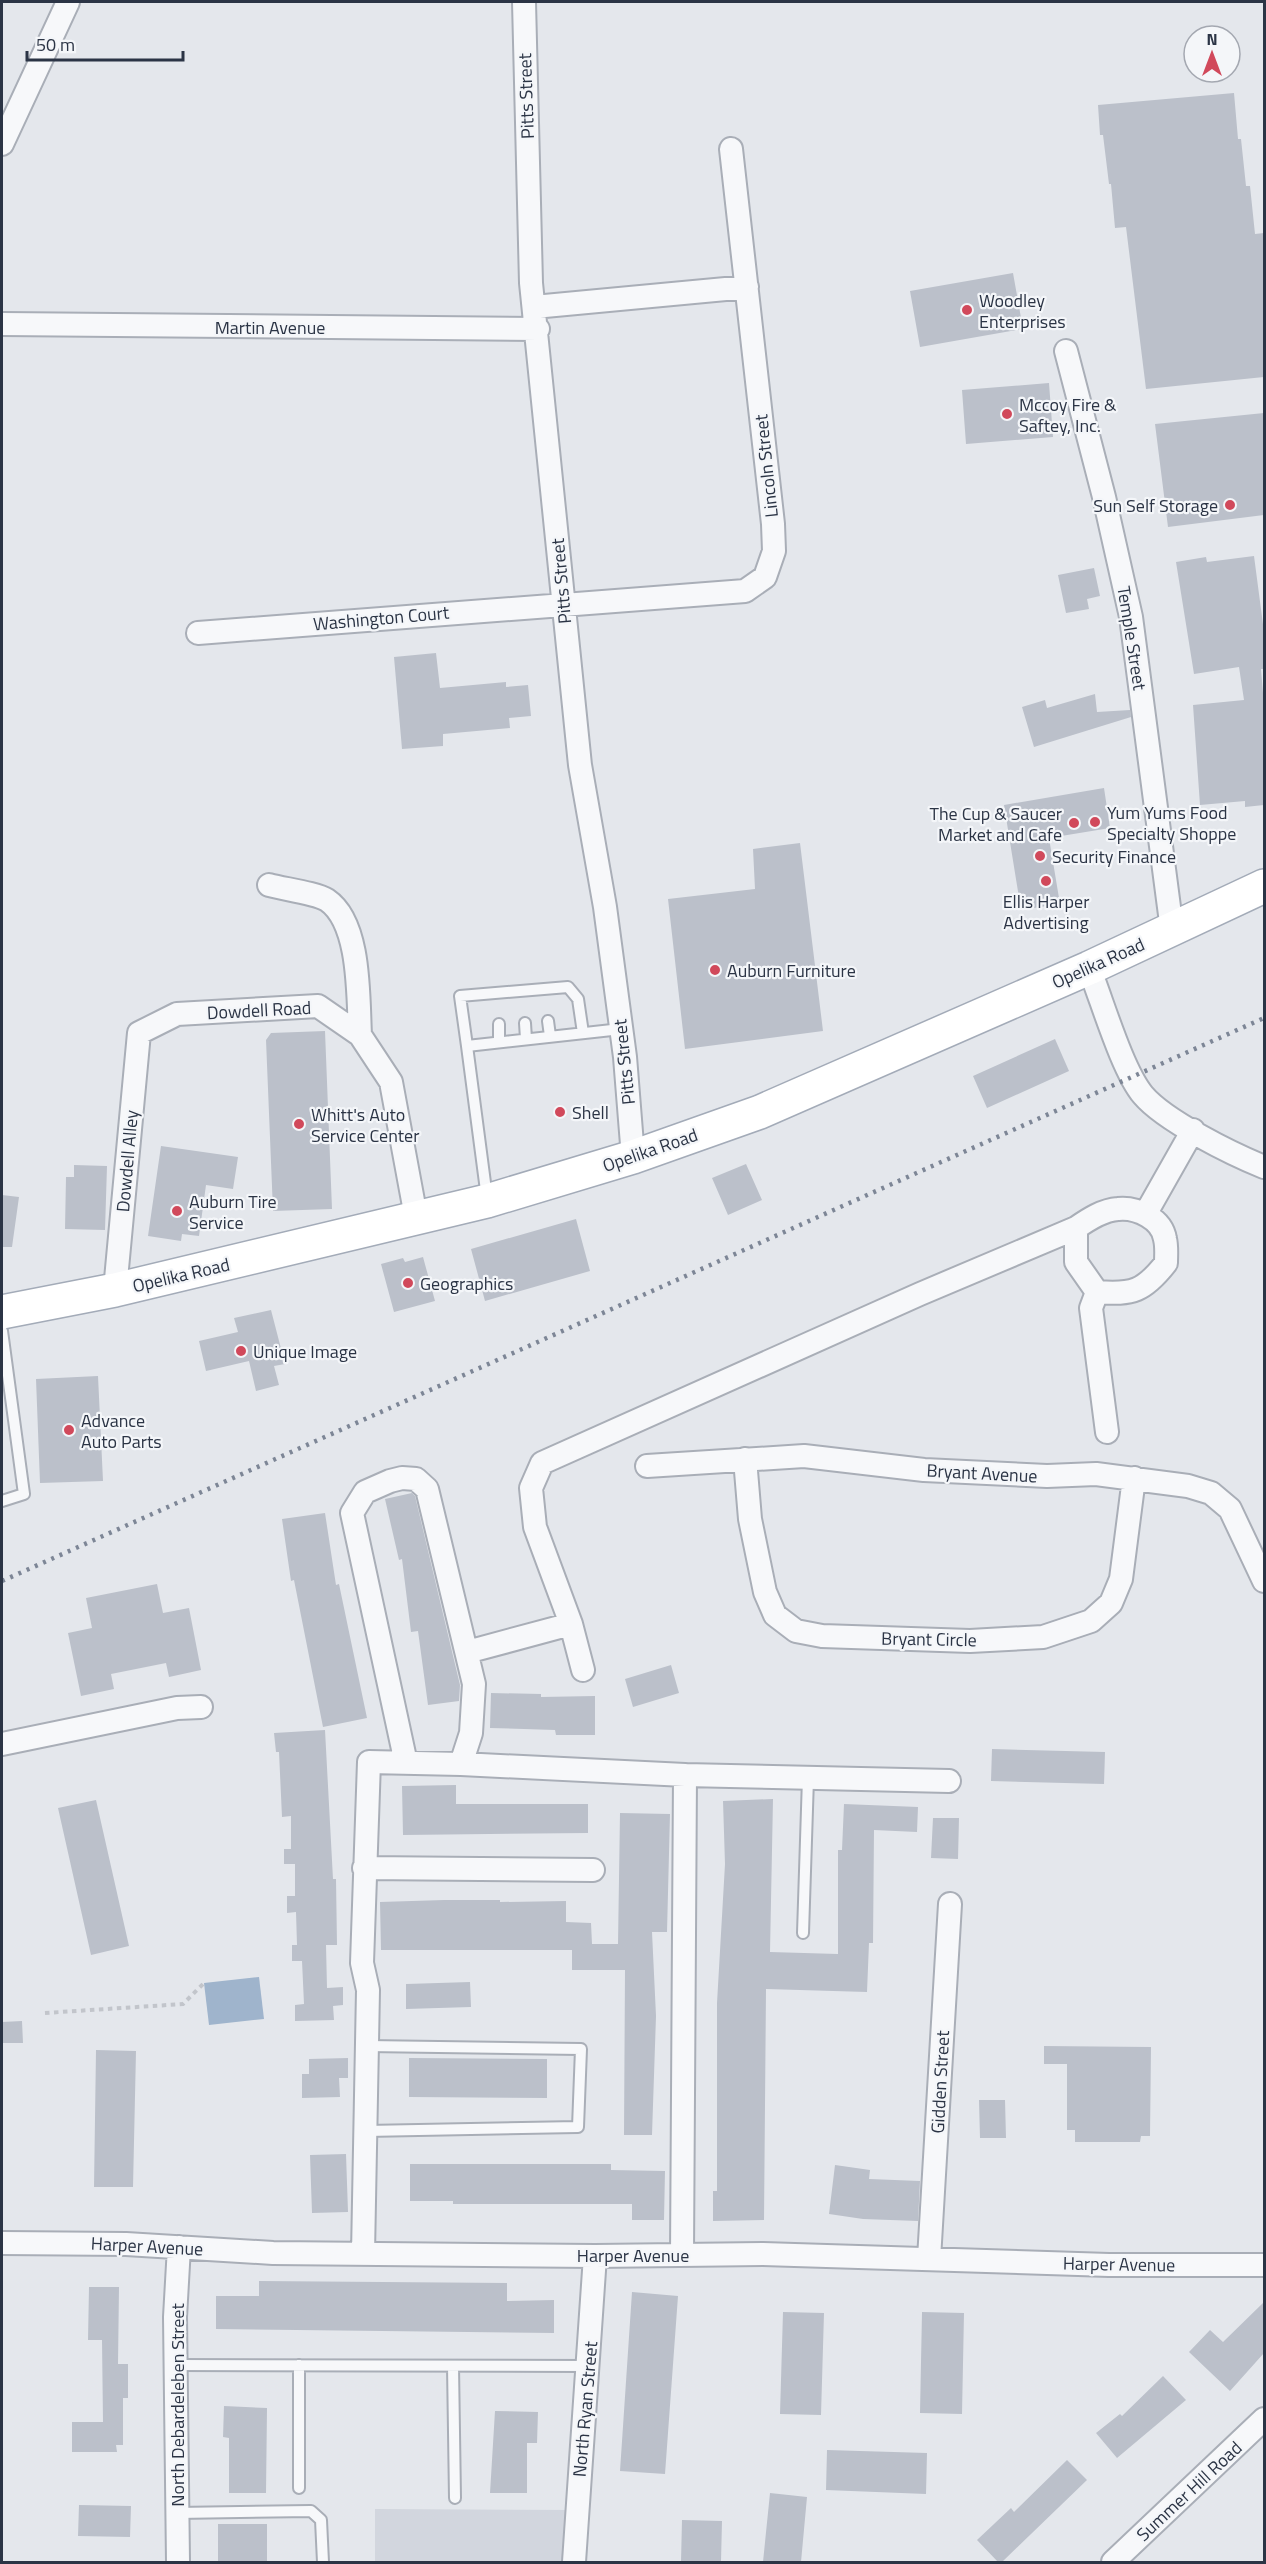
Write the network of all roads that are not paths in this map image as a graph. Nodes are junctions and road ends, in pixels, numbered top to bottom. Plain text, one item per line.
1 (68, 2) edge
2 (524, 2) edge
3 (2, 144) edge
4 (731, 149) dead end
5 (747, 287) junction
6 (534, 307) junction
7 (2, 324) edge
8 (538, 329) junction
9 (1066, 351) dead end
10 (563, 604) junction
11 (198, 633) dead end
12 (269, 885) dead end
13 (1264, 886) edge
14 (1172, 930) junction
15 (1089, 968) junction
16 (548, 1021) dead end
17 (525, 1023) dead end
18 (499, 1024) dead end
19 (621, 1029) junction
20 (139, 1033) joint
21 (583, 1034) junction
22 (360, 1035) junction
23 (550, 1036) junction
24 (526, 1039) junction
25 (500, 1042) junction
26 (467, 1046) junction
27 (1193, 1130) junction
28 (633, 1157) junction
29 (1264, 1167) edge
30 (487, 1201) junction
31 (1146, 1214) junction
32 (416, 1217) junction
33 (1076, 1228) junction
34 (115, 1290) junction
35 (1097, 1292) junction
36 (2, 1312) edge
37 (2, 1331) edge
38 (5, 1377) edge
39 (1107, 1432) dead end
40 (745, 1459) junction
41 (647, 1466) dead end
42 (1134, 1478) junction
43 (2, 1501) edge
44 (1264, 1581) edge
45 (571, 1624) junction
46 (468, 1652) junction
47 (583, 1670) dead end
48 (201, 1707) dead end
49 (2, 1744) edge
50 (406, 1763) junction
51 (461, 1764) junction
52 (685, 1775) junction
53 (808, 1778) junction
54 (949, 1781) dead end
55 (364, 1868) junction
56 (593, 1870) dead end
57 (950, 1904) dead end
58 (803, 1933) dead end
59 (367, 2046) junction
60 (366, 2131) junction
61 (2, 2243) edge
62 (179, 2247) junction
63 (363, 2254) junction
64 (682, 2255) junction
65 (595, 2256) junction
66 (929, 2259) junction
67 (1264, 2265) edge
68 (176, 2365) junction
69 (299, 2365) junction
70 (453, 2366) junction
71 (589, 2366) junction
72 (1264, 2419) edge
73 (299, 2488) dead end
74 (454, 2498) dead end
75 (177, 2513) junction
76 (178, 2562) edge
77 (323, 2562) edge
78 (574, 2562) edge
79 (1113, 2562) edge

1 - 3 street
2 - 6 street, Pitts Street
4 - 5 street, Lincoln Street
5 - 6 street
5 - 10 street, Lincoln Street
6 - 8 street, Pitts Street
7 - 8 street, Martin Avenue
8 - 10 street, Pitts Street
9 - 14 street, Temple Street
10 - 11 street, Washington Court
10 - 19 street, Pitts Street
12 - 22 street
13 - 14 main road, Opelika Road
14 - 15 main road, Opelika Road
15 - 27 street
15 - 28 main road, Opelika Road
16 - 23 lane
17 - 24 lane
18 - 25 lane
19 - 21 lane
19 - 28 street, Pitts Street
20 - 22 street, Dowdell Road
20 - 34 street, Dowdell Alley
21 - 23 lane
21 - 26 lane
22 - 32 street, Dowdell Road
23 - 24 lane
24 - 25 lane
25 - 26 lane
26 - 30 lane
27 - 29 street
27 - 31 street
28 - 30 main road, Opelika Road
30 - 32 main road, Opelika Road
31 - 33 street
31 - 35 street
32 - 34 main road, Opelika Road
33 - 35 street
33 - 45 street
34 - 36 main road, Opelika Road
35 - 39 street
37 - 38 lane
38 - 43 lane
40 - 41 street, Bryant Avenue
40 - 42 street, Bryant Avenue
40 - 42 street, Bryant Circle
42 - 44 street, Bryant Avenue
45 - 46 street
45 - 47 street
46 - 50 street
46 - 51 street
48 - 49 street
50 - 51 street
50 - 55 street
51 - 52 street
52 - 53 street
52 - 64 street
53 - 54 street
53 - 58 lane
55 - 56 street
55 - 59 street
57 - 66 street, Gidden Street
59 - 60 street
59 - 60 lane
60 - 63 street
61 - 62 street, Harper Avenue
62 - 63 street, Harper Avenue
62 - 68 street, North Debardeleben Street
63 - 65 street, Harper Avenue
64 - 65 street, Harper Avenue
64 - 66 street, Harper Avenue
65 - 71 street, North Ryan Street
66 - 67 street, Harper Avenue
68 - 69 lane
68 - 75 street, North Debardeleben Street
69 - 70 lane
69 - 73 lane
70 - 71 lane
70 - 74 lane
71 - 78 street, North Ryan Street
72 - 79 street, Summer Hill Road
75 - 76 street, North Debardeleben Street
75 - 77 lane

